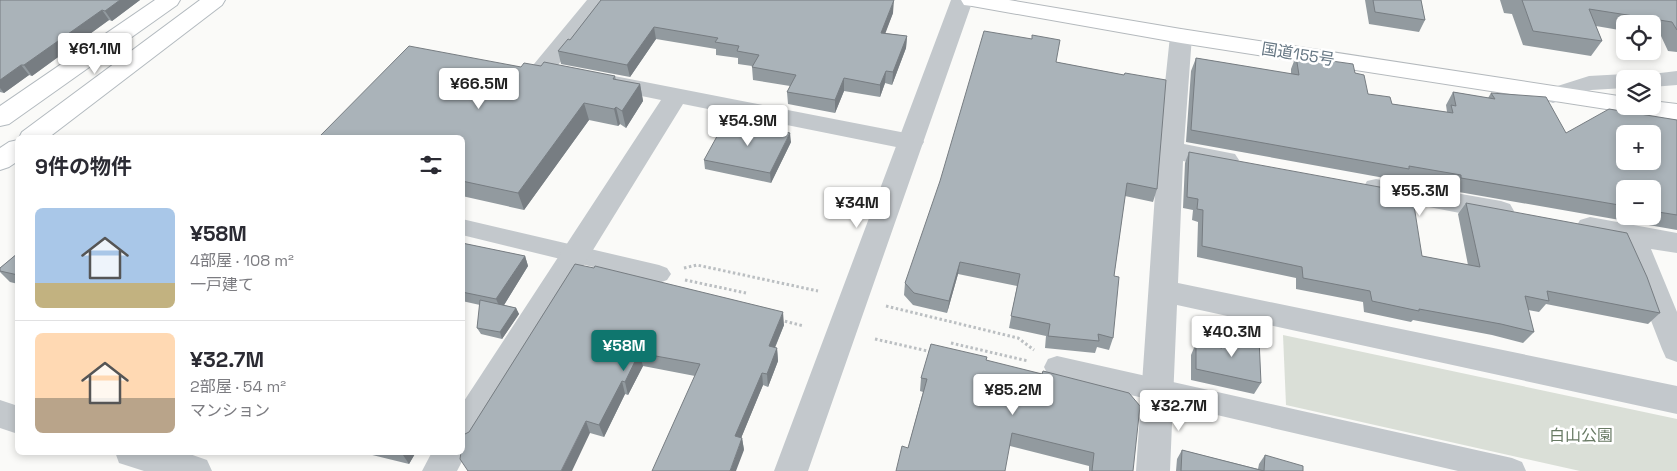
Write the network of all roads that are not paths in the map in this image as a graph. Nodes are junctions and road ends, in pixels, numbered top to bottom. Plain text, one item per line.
1 (169, 0) edge
2 (214, 0) edge
3 (598, 0) edge
4 (962, 0) edge
5 (974, 0) edge
6 (1181, 36) junction
7 (1677, 78) edge
8 (1661, 79) edge
9 (1616, 82) edge
10 (1554, 95) junction
11 (676, 96) junction
12 (1616, 104) edge
13 (1661, 110) edge
14 (1677, 112) edge
15 (0, 118) edge
16 (35, 135) edge
17 (911, 142) junction
18 (15, 150) edge
19 (1171, 150) junction
20 (0, 161) edge
21 (1249, 165) edge
22 (1357, 184) edge
23 (1524, 215) edge
24 (1563, 222) edge
25 (465, 228) edge
26 (1632, 235) junction
27 (1677, 243) edge
28 (576, 254) junction
29 (659, 274) road end
30 (1163, 291) junction
31 (1677, 349) edge
32 (1057, 367) road end
33 (1158, 390) junction
34 (1677, 400) edge
35 (0, 414) edge
36 (15, 419) edge
37 (465, 428) edge
38 (141, 455) edge
39 (448, 455) edge
40 (195, 471) edge
41 (438, 471) edge
42 (791, 471) edge
43 (1153, 471) edge
44 (1512, 471) edge

1 - 15 main road
2 - 16 main road
3 - 11 street
4 - 17 street
5 - 6 main road, 国道155号
6 - 10 main road, 国道155号
6 - 19 street
7 - 8 street
9 - 10 street
10 - 12 main road, 国道155号
11 - 17 street
11 - 28 street
13 - 14 main road
17 - 42 street
18 - 20 main road
19 - 21 street
19 - 30 street
22 - 23 street
24 - 26 street
25 - 28 street
26 - 27 street
26 - 31 street
28 - 29 street
28 - 37 street
30 - 33 street
30 - 34 street
32 - 33 street
33 - 43 street
33 - 44 street
35 - 36 street
38 - 40 street
39 - 41 street

